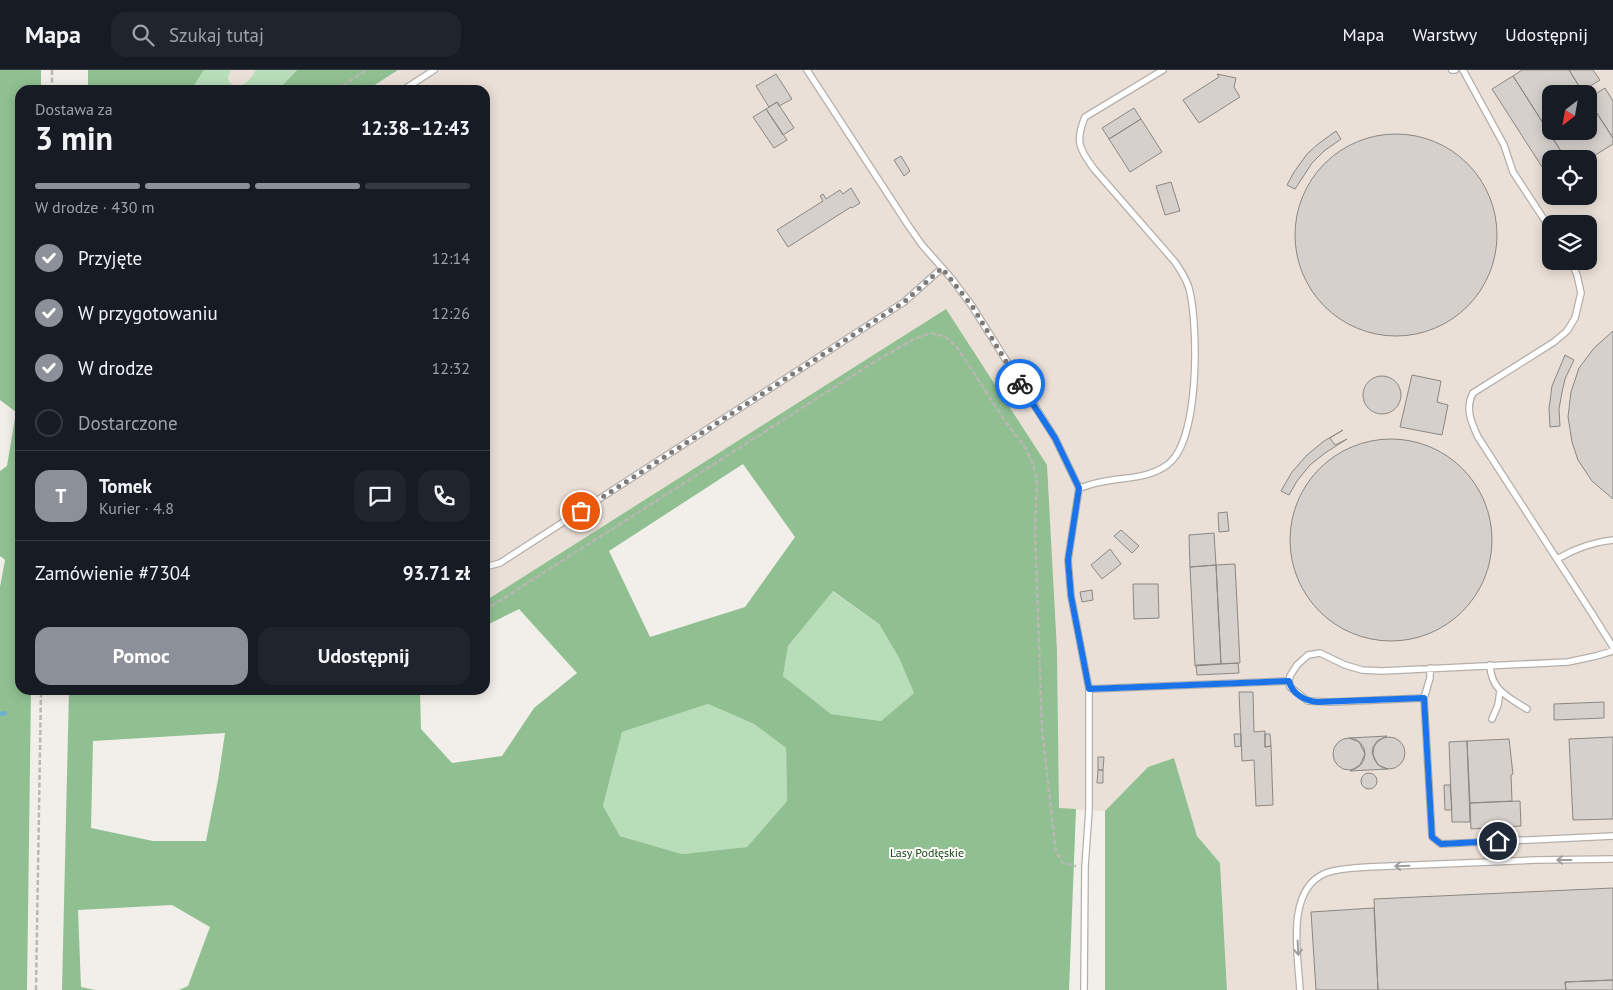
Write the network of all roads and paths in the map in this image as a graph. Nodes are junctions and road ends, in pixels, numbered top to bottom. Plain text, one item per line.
1 (52, 70) edge
2 (367, 70) edge
3 (434, 70) edge
4 (807, 70) edge
5 (1163, 70) edge
6 (1463, 70) edge
7 (52, 85) edge
8 (344, 85) edge
9 (411, 85) edge
10 (1542, 216) edge
11 (942, 268) junction
12 (1575, 270) edge
13 (1079, 488) junction
14 (1613, 540) edge
15 (1557, 559) junction
16 (490, 566) edge
17 (490, 607) edge
18 (1613, 649) edge
19 (1490, 665) junction
20 (1430, 668) junction
21 (1289, 681) junction
22 (1089, 689) junction
23 (1500, 691) junction
24 (42, 695) edge
25 (1424, 698) junction
26 (1527, 709) dead end
27 (1492, 719) dead end
28 (1613, 836) edge
29 (1613, 859) edge
30 (1085, 867) junction
31 (36, 990) edge
32 (1084, 990) edge
33 (1300, 990) edge

1 - 7 path
2 - 8 path
3 - 9 lane
4 - 11 lane
5 - 13 lane
6 - 10 lane
11 - 13 lane
11 - 16 lane
12 - 15 lane
13 - 22 lane
14 - 15 lane
15 - 18 lane
17 - 30 path
18 - 19 lane
19 - 20 lane
19 - 23 lane
20 - 21 lane
20 - 25 lane
21 - 22 lane
21 - 25 lane
22 - 30 lane
23 - 26 lane
23 - 27 lane
24 - 31 path
25 - 28 lane
29 -> 33 lane
30 - 32 lane

